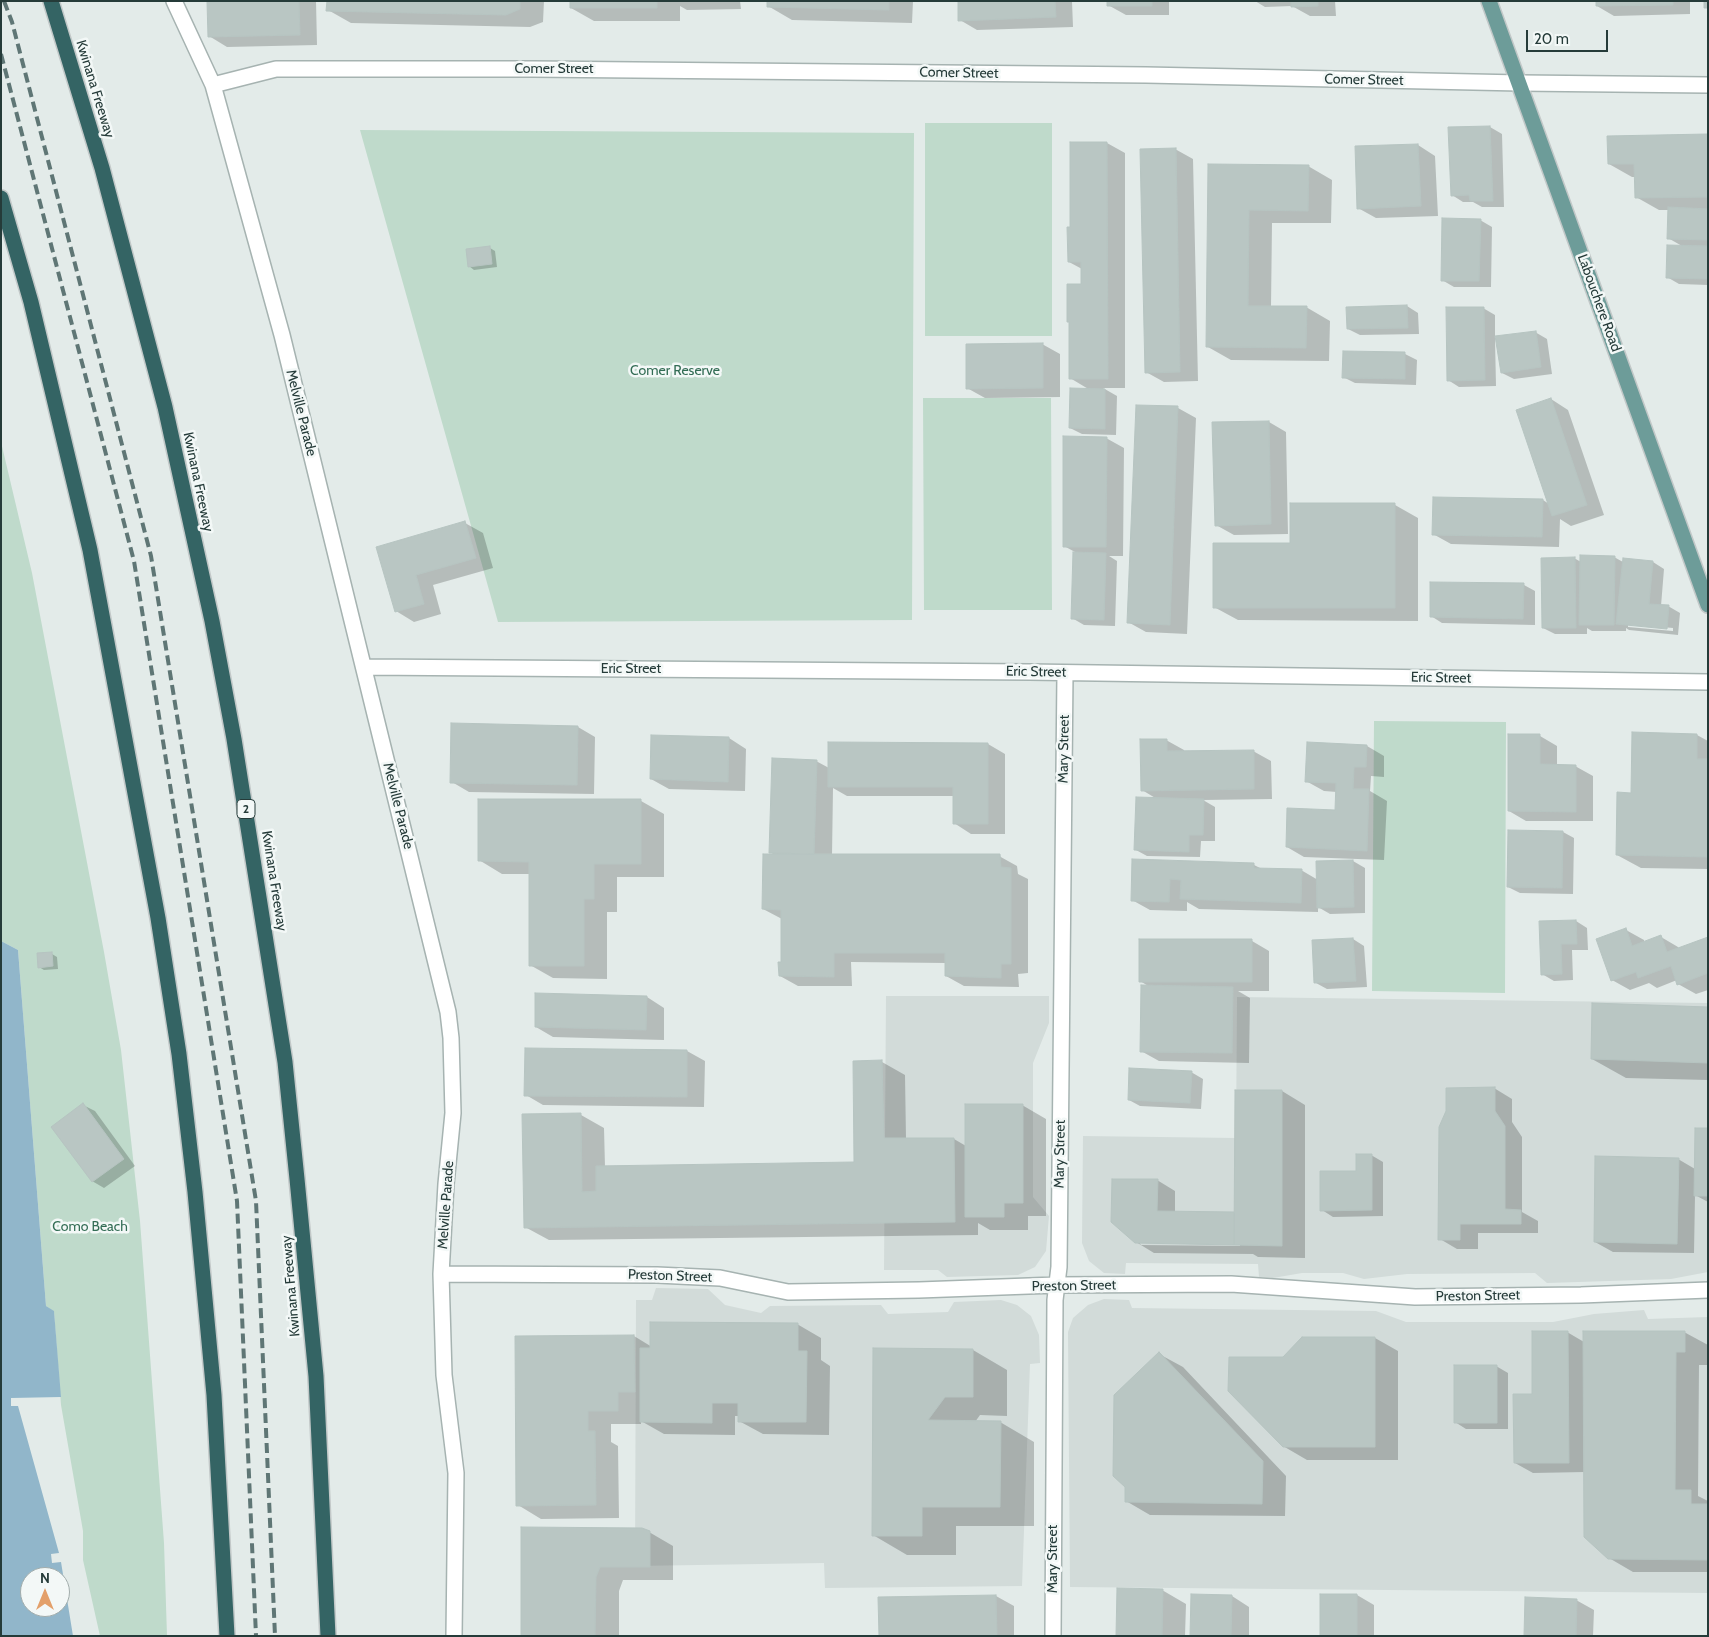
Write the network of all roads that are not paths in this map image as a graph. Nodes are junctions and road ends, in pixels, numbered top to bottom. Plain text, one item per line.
1 (51, 1) edge
2 (174, 1) edge
3 (1489, 1) edge
4 (1520, 83) junction
5 (213, 85) junction
6 (1708, 85) edge
7 (1, 198) edge
8 (1708, 605) edge
9 (364, 667) junction
10 (1064, 673) junction
11 (1708, 682) edge
12 (441, 1274) junction
13 (1056, 1285) junction
14 (1708, 1290) edge
15 (227, 1636) edge
16 (328, 1636) edge
17 (454, 1636) edge
18 (1053, 1636) edge

1 - 16 highway, Kwinana Freeway / 2
2 - 5 street, Melville Parade
3 - 4 main road, Labouchere Road
4 - 5 street, Comer Street
4 - 6 street, Comer Street
4 - 8 main road, Labouchere Road
5 - 9 street, Melville Parade
7 - 15 highway
9 - 10 street, Eric Street
9 - 12 street, Melville Parade
10 - 11 street, Eric Street
10 - 13 street, Mary Street
12 - 13 street, Preston Street
12 - 17 street, Melville Parade
13 - 14 street, Preston Street
13 - 18 street, Mary Street

